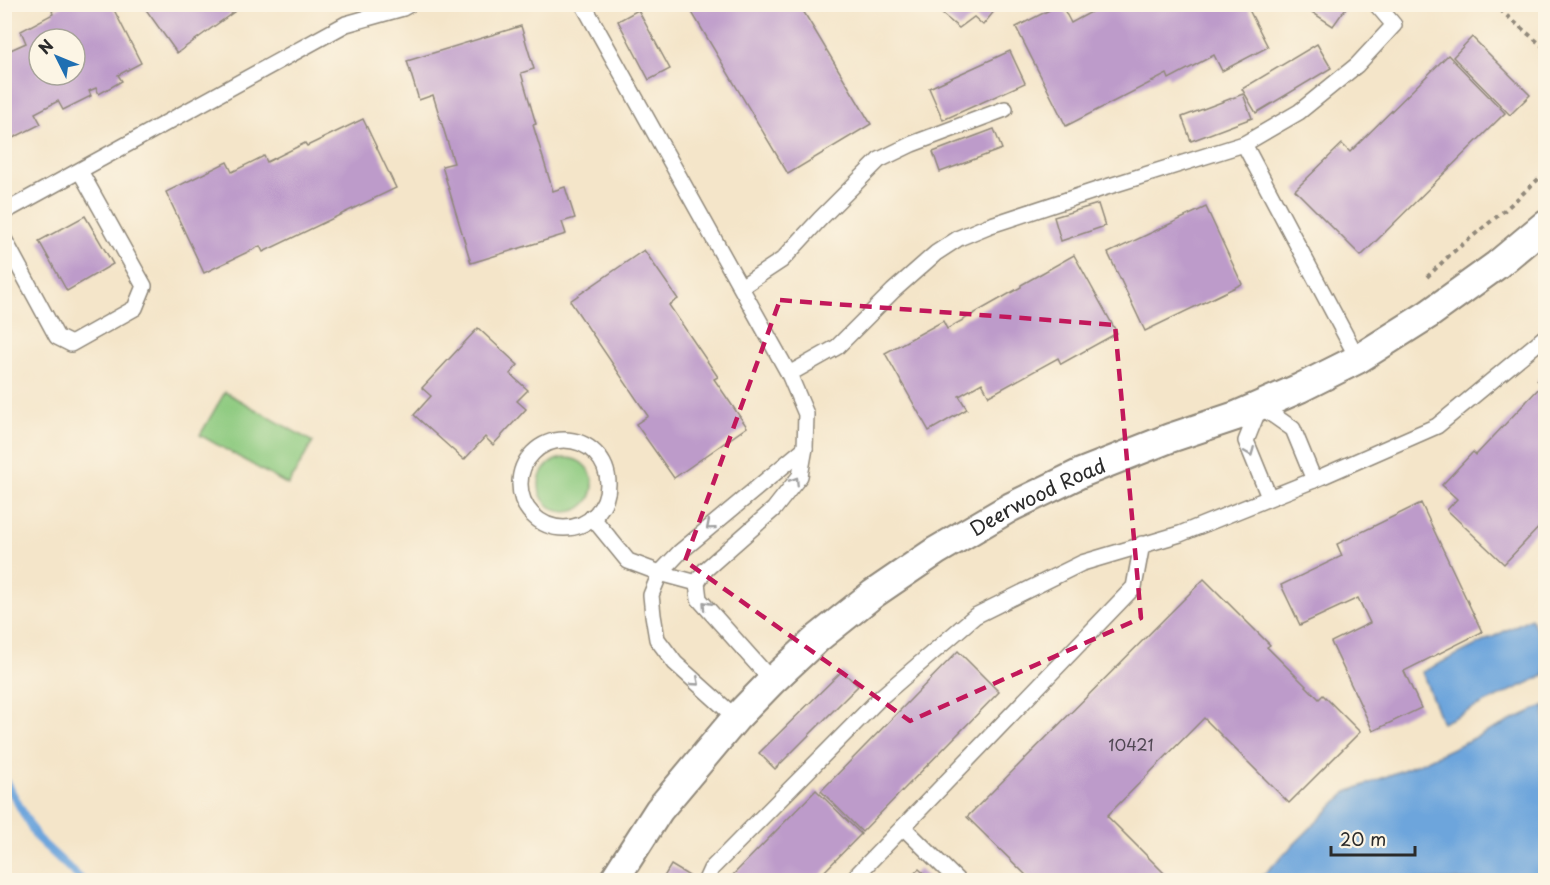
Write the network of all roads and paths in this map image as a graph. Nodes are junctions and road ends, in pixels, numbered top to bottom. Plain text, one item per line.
1 (410, 4) edge
2 (583, 4) edge
3 (1376, 4) edge
4 (1493, 4) edge
5 (1545, 50) edge
6 (1005, 109) dead end
7 (1244, 144) junction
8 (80, 171) junction
9 (1545, 172) edge
10 (4, 212) edge
11 (1545, 224) edge
12 (4, 239) edge
13 (1452, 252) dead end
14 (741, 287) junction
15 (1545, 336) edge
16 (1358, 359) junction
17 (789, 374) junction
18 (1260, 406) junction
19 (805, 448) junction
20 (1314, 480) junction
21 (1269, 497) junction
22 (592, 517) junction
23 (1142, 544) junction
24 (660, 573) junction
25 (697, 583) junction
26 (772, 681) junction
27 (736, 718) junction
28 (903, 827) junction
29 (614, 880) edge
30 (706, 880) edge
31 (852, 880) edge
32 (957, 880) edge

1 - 8 lane
2 - 14 lane
3 - 7 lane
4 - 5 path
6 - 14 lane
7 - 16 lane
7 - 17 lane
8 - 10 lane
8 - 12 lane
9 - 13 path
11 - 16 street, Deerwood Road
14 - 17 lane
15 - 20 lane
16 - 18 street, Deerwood Road
17 - 19 lane
18 - 20 lane
18 -> 21 lane
18 - 26 street, Deerwood Road
19 -> 24 lane
25 -> 19 lane
20 - 21 lane
21 - 23 lane
22 - 22 lane
22 - 24 lane
23 - 28 lane
23 - 30 lane
24 - 25 lane
24 -> 27 lane
26 -> 25 lane
26 - 27 street, Deerwood Road
27 - 29 street, Deerwood Road
28 - 31 lane
28 - 32 lane

